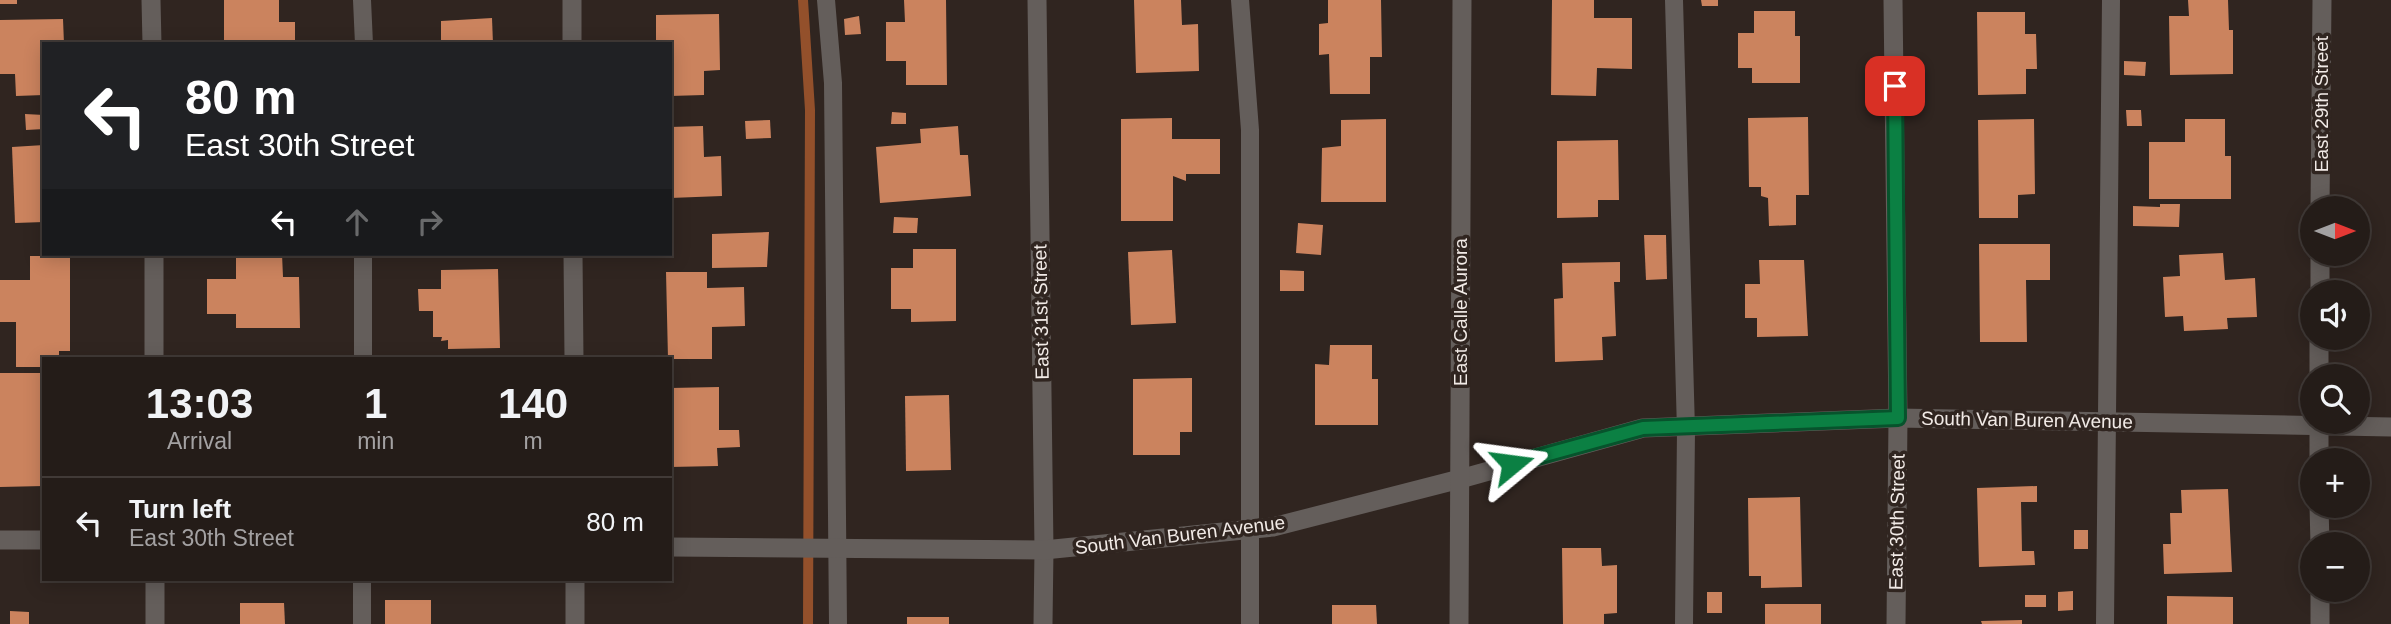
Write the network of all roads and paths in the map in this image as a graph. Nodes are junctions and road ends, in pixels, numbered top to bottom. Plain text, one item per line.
1 (151, 0) edge
2 (362, 0) edge
3 (572, 0) edge
4 (825, 0) edge
5 (1037, 0) edge
6 (1241, 0) edge
7 (1462, 0) edge
8 (1674, 0) edge
9 (1894, 0) edge
10 (2111, 0) edge
11 (2322, 0) edge
12 (152, 42) edge
13 (364, 42) edge
14 (572, 42) edge
15 (2320, 196) edge
16 (154, 256) edge
17 (363, 256) edge
18 (573, 256) edge
19 (154, 357) edge
20 (363, 357) edge
21 (574, 357) edge
22 (1898, 418) junction
23 (2107, 422) junction
24 (2300, 424) edge
25 (1685, 426) junction
26 (2370, 426) edge
27 (2391, 427) edge
28 (1460, 479) junction
29 (1250, 529) junction
30 (0, 540) edge
31 (42, 540) edge
32 (672, 547) edge
33 (837, 548) junction
34 (1044, 550) junction
35 (155, 581) edge
36 (362, 581) edge
37 (575, 581) edge
38 (2320, 602) edge
39 (155, 624) edge
40 (362, 624) edge
41 (575, 624) edge
42 (838, 624) edge
43 (1043, 624) edge
44 (1250, 624) edge
45 (1459, 624) edge
46 (1684, 624) edge
47 (1896, 624) edge
48 (2105, 624) edge
49 (2320, 624) edge

1 - 12 street
2 - 13 lane
3 - 14 street
4 - 33 lane
5 - 34 street, East 31st Street
6 - 29 lane
7 - 28 street, East Calle Aurora
8 - 25 lane
9 - 22 street, East 30th Street
10 - 23 lane
11 - 15 street, East 29th Street
16 - 19 street
17 - 20 lane
18 - 21 street
22 - 23 street, South Van Buren Avenue
22 - 25 street, South Van Buren Avenue
22 - 47 street, East 30th Street
23 - 24 street, South Van Buren Avenue
23 - 48 lane
25 - 28 street, South Van Buren Avenue
25 - 46 lane
26 - 27 street, South Van Buren Avenue
28 - 29 street, South Van Buren Avenue
28 - 45 street, East Calle Aurora
29 - 34 street, South Van Buren Avenue
29 - 44 lane
30 - 31 street
32 - 33 street, South Van Buren Avenue
33 - 34 street, South Van Buren Avenue
33 - 42 lane
34 - 43 street, East 31st Street
35 - 39 street
36 - 40 lane
37 - 41 street
38 - 49 street

